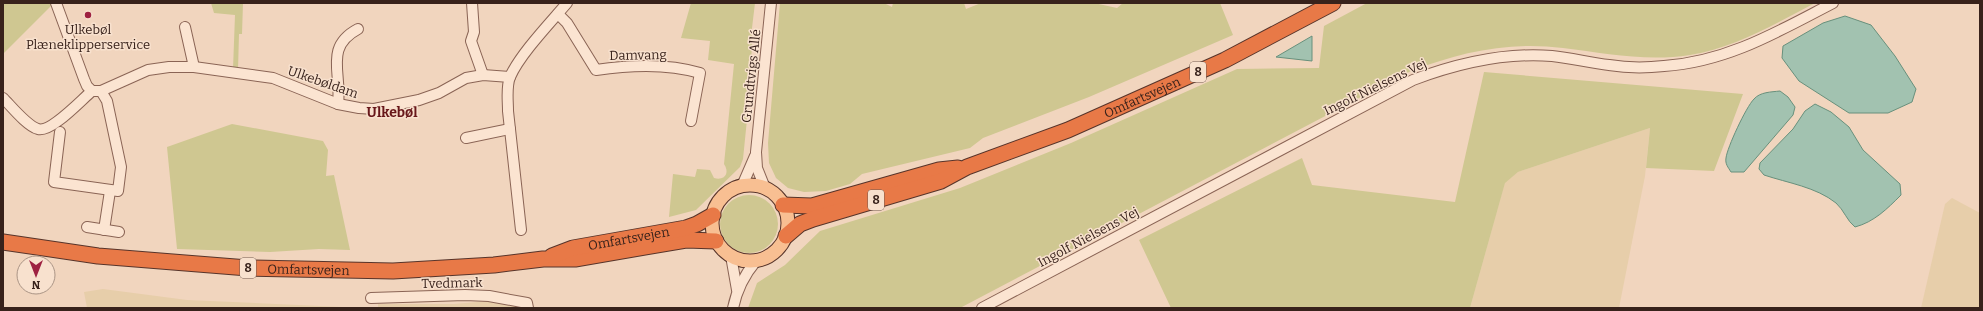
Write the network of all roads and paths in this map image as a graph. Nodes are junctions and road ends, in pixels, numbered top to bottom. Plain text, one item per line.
1 (56, 3) edge
2 (472, 3) edge
3 (568, 3) edge
4 (771, 3) edge
5 (1333, 3) edge
6 (1833, 3) edge
7 (558, 14) junction
8 (185, 27) dead end
9 (358, 29) dead end
10 (194, 67) junction
11 (483, 75) junction
12 (510, 77) junction
13 (97, 91) junction
14 (3, 98) edge
15 (338, 104) junction
16 (691, 121) dead end
17 (510, 129) junction
18 (60, 132) dead end
19 (466, 138) dead end
20 (756, 152) junction
21 (967, 167) junction
22 (742, 186) junction
23 (765, 188) junction
24 (110, 191) junction
25 (783, 205) junction
26 (713, 215) junction
27 (87, 227) dead end
28 (104, 230) junction
29 (521, 230) dead end
30 (119, 232) dead end
31 (786, 236) junction
32 (716, 241) junction
33 (3, 242) edge
34 (731, 256) junction
35 (543, 259) junction
36 (756, 260) junction
37 (737, 290) junction
38 (371, 298) dead end
39 (528, 308) edge
40 (733, 308) edge
41 (982, 308) edge

1 - 13 street
2 - 11 street
3 - 7 street
4 - 20 street, Grundtvigs Allé
5 - 21 highway, Omfartsvejen / 8
6 - 41 street, Ingolf Nielsens Vej
7 - 12 street
7 - 16 street, Damvang
8 - 10 street
9 - 15 street
10 - 13 street, Ulkebøldam
10 - 15 street, Ulkebøldam
11 - 12 street, Ulkebøldam
11 - 15 street, Ulkebøldam
12 - 17 street
13 - 14 street, Ulkebøldam
13 - 24 street
17 - 19 street
17 - 29 street
18 - 24 street
20 - 22 street, Grundtvigs Allé
20 - 23 street, Grundtvigs Allé
21 - 25 highway, Omfartsvejen / 8
21 - 31 highway, Omfartsvejen / 8
22 - 23 main road
22 - 26 main road
23 - 25 main road
24 - 28 street
25 - 31 main road
26 - 32 main road
26 - 35 highway, Omfartsvejen / 8
27 - 28 street
28 - 30 street
31 - 36 main road, 8
32 - 34 main road
32 - 35 highway, Omfartsvejen / 8
33 - 35 highway, Omfartsvejen / 8
34 - 36 main road
34 - 37 street
36 - 37 street
37 - 40 street
38 - 39 street, Tvedmark

